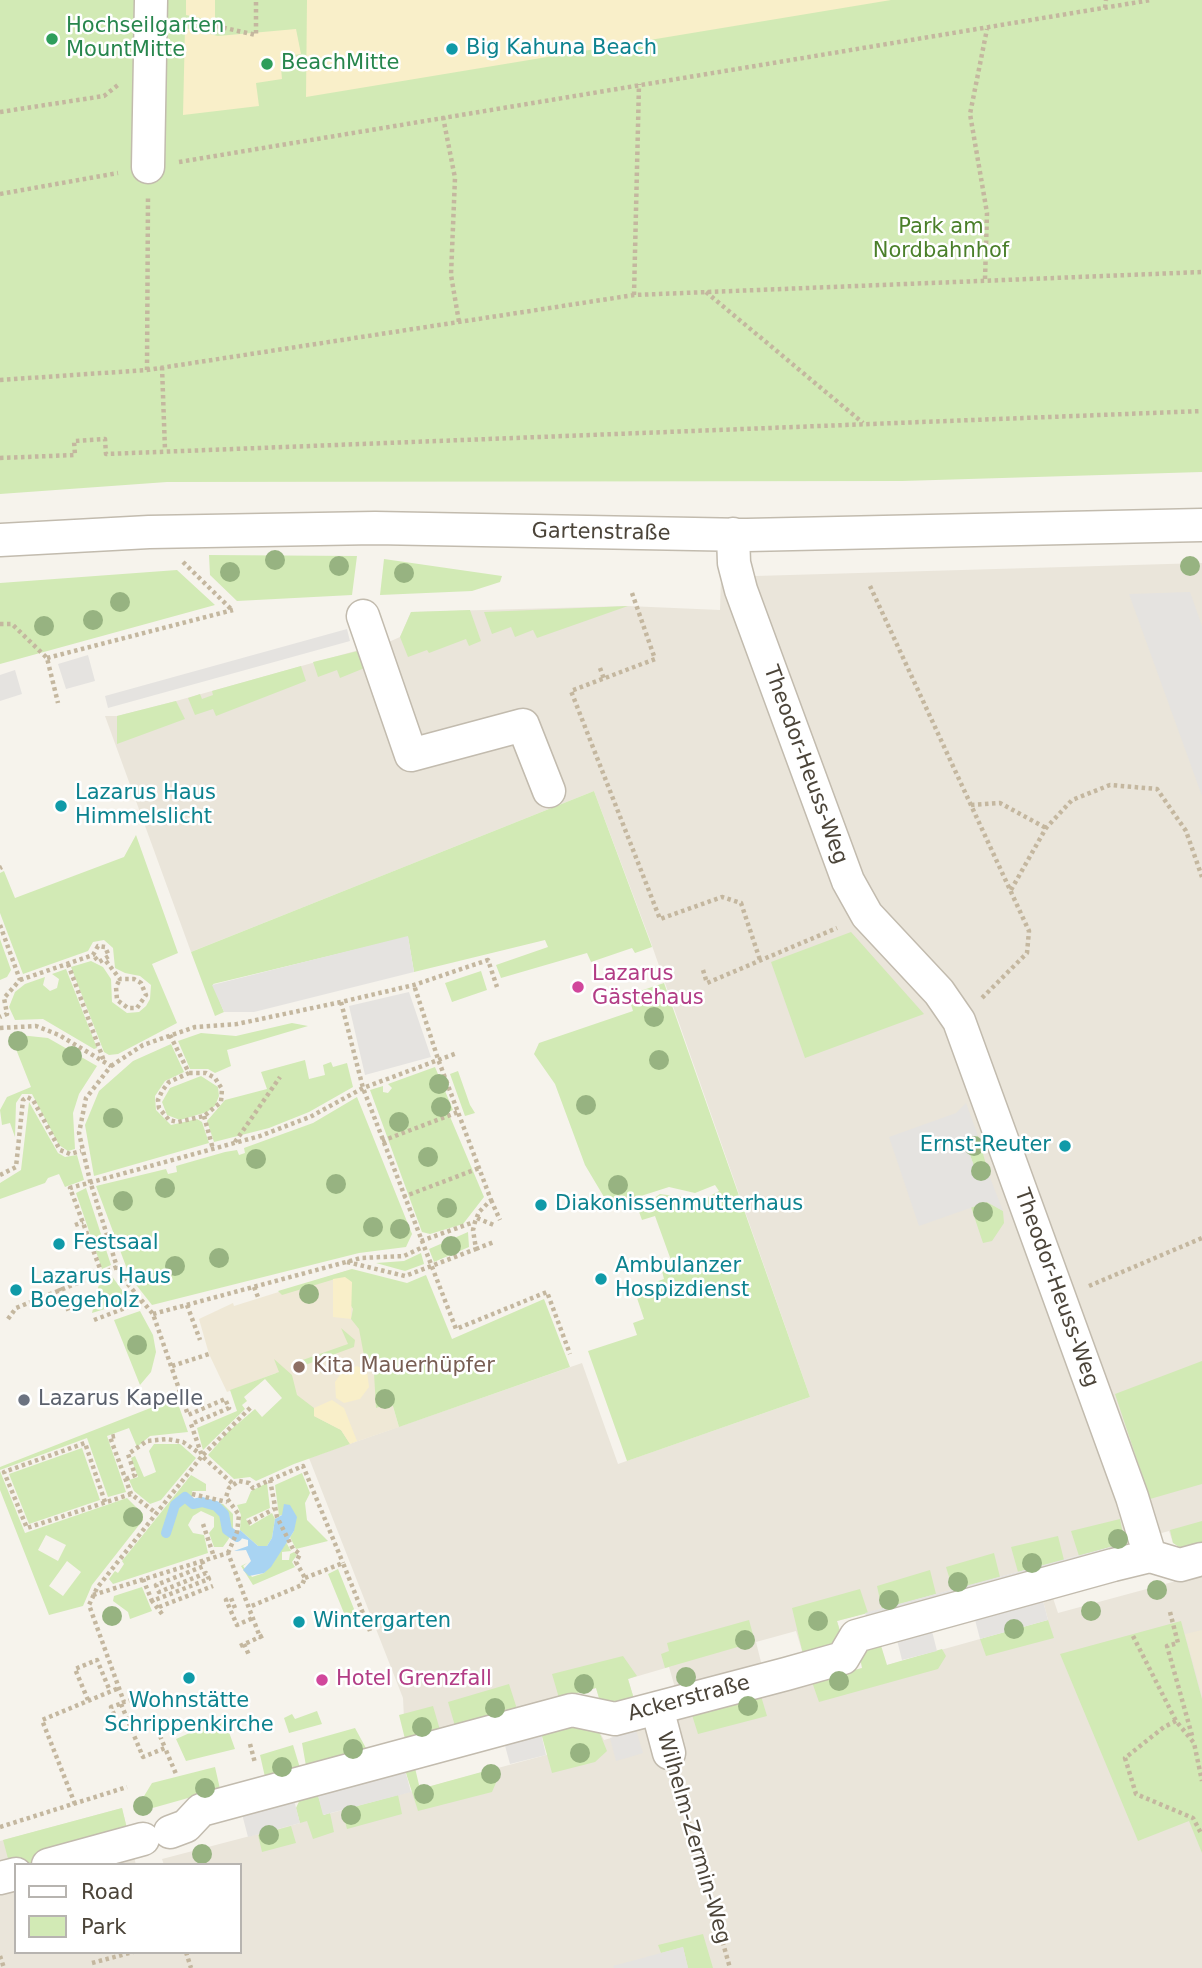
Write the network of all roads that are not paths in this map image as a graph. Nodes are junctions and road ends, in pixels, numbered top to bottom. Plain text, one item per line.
1 (151, 0) edge
2 (148, 167) road end
3 (1202, 524) edge
4 (733, 534) junction
5 (0, 540) edge
6 (363, 616) dead end
7 (550, 791) dead end
8 (1150, 1556) junction
9 (1202, 1559) edge
10 (657, 1708) junction
11 (670, 1753) road end
12 (55, 1863) edge

1 - 2 street
3 - 4 street, Gartenstraße
4 - 5 street, Gartenstraße
4 - 8 street, Theodor-Heuss-Weg
6 - 7 street
8 - 9 street, Ackerstraße
8 - 10 street, Ackerstraße
10 - 11 street, Wilhelm-Zermin-Weg
10 - 12 street, Ackerstraße

